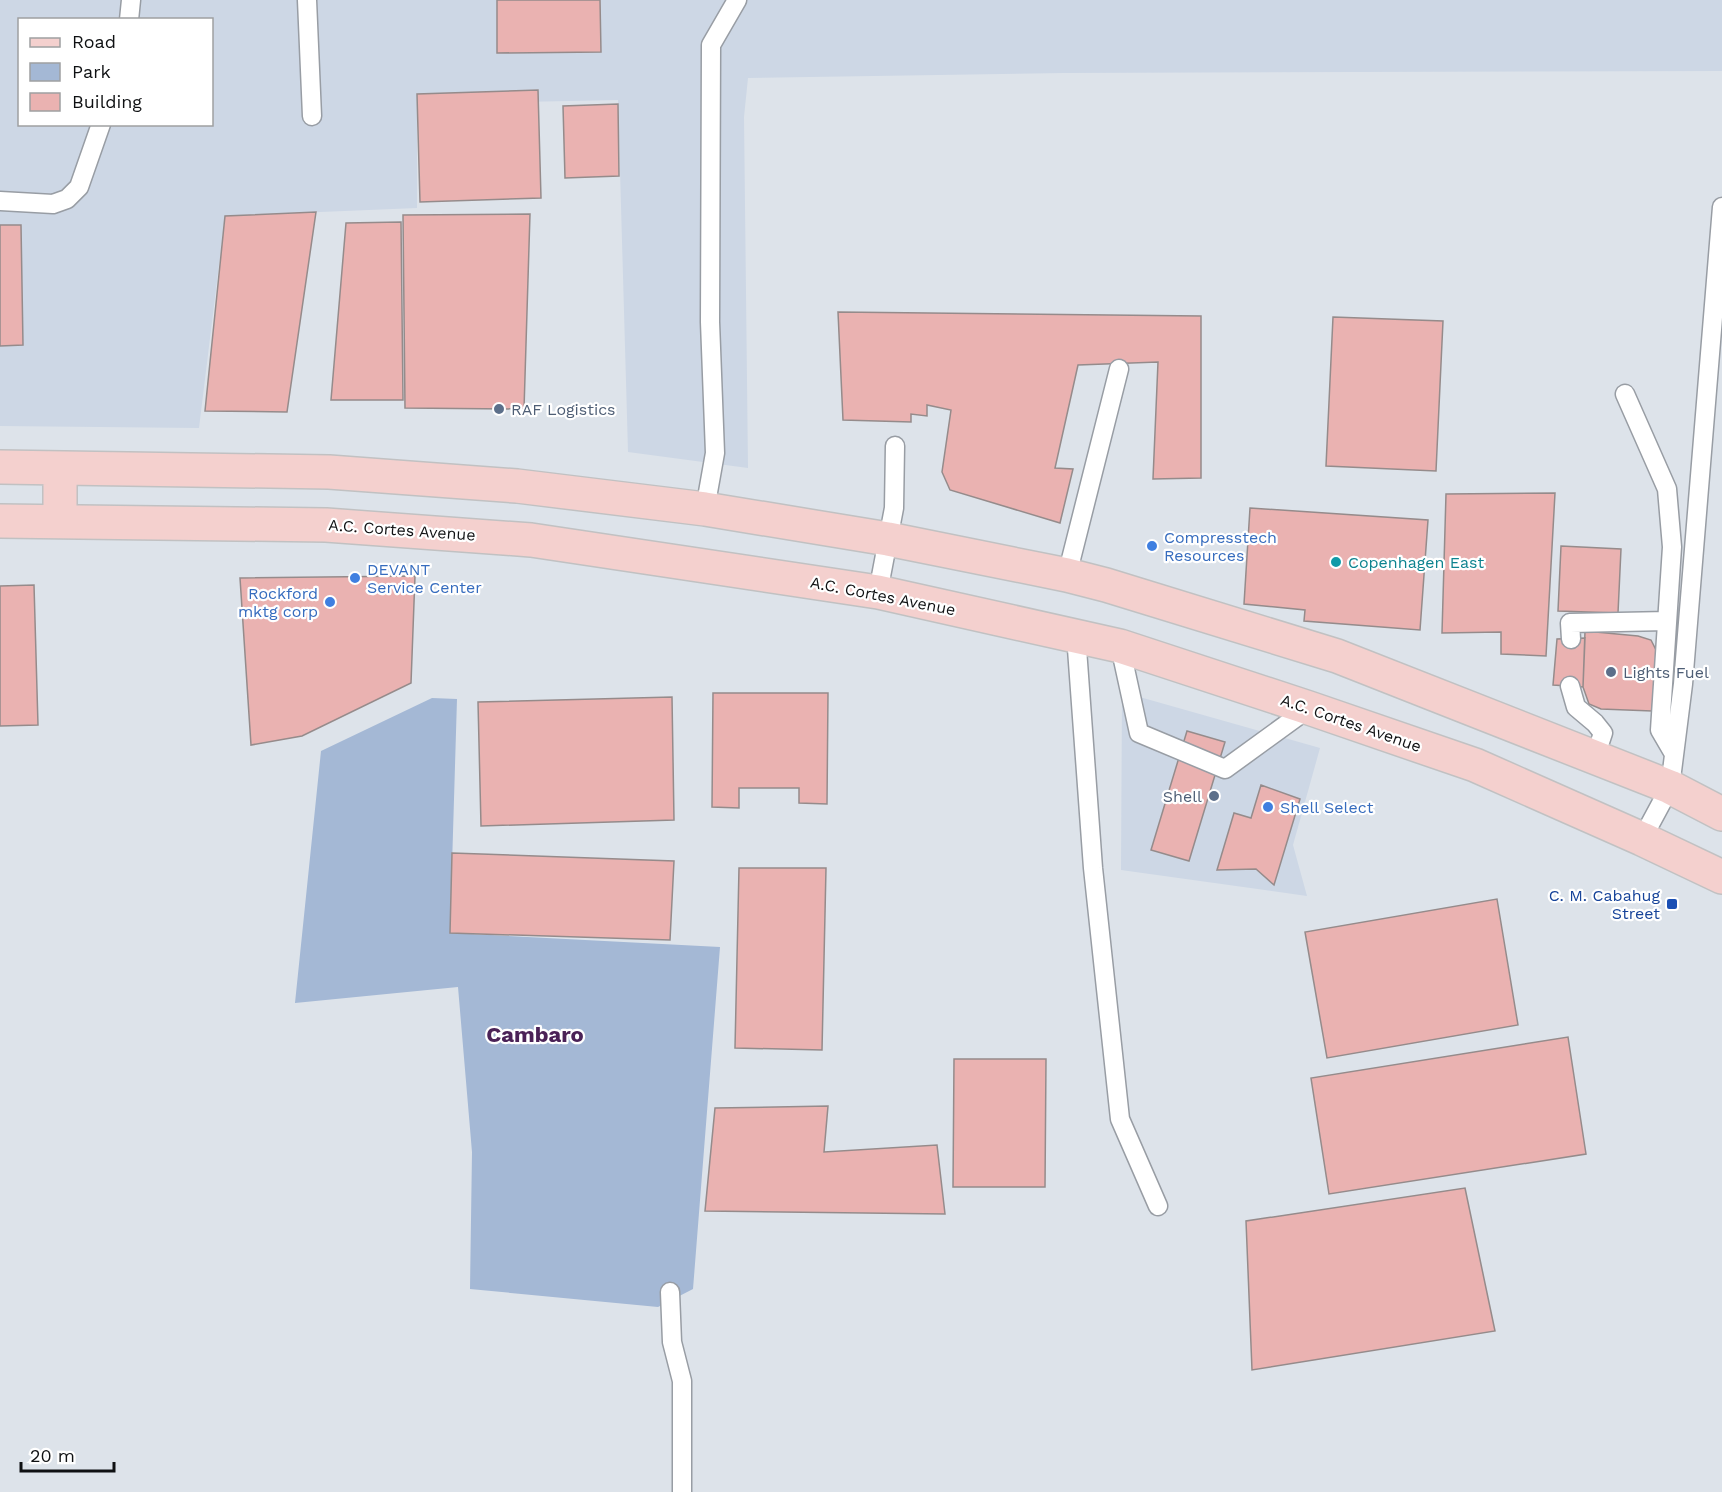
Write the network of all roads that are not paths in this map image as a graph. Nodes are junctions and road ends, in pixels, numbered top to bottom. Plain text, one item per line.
1 (131, 0) edge
2 (307, 0) edge
3 (737, 0) edge
4 (129, 18) edge
5 (312, 116) dead end
6 (100, 126) edge
7 (0, 201) edge
8 (1722, 207) edge
9 (1119, 369) dead end
10 (1625, 394) dead end
11 (895, 446) dead end
12 (0, 467) edge
13 (60, 468) junction
14 (705, 509) junction
15 (0, 521) edge
16 (60, 521) junction
17 (888, 539) junction
18 (1067, 575) junction
19 (878, 592) junction
20 (1667, 621) junction
21 (1076, 635) junction
22 (1571, 639) dead end
23 (1120, 646) junction
24 (1570, 686) dead end
25 (1309, 708) junction
26 (1674, 754) junction
27 (1595, 757) junction
28 (1670, 787) junction
29 (1722, 814) edge
30 (1642, 839) junction
31 (1722, 878) edge
32 (1158, 1206) dead end
33 (670, 1292) dead end
34 (682, 1492) edge

1 - 4 lane
2 - 5 lane
3 - 14 lane
6 - 7 lane
8 - 26 lane
9 - 18 lane
10 - 20 lane
11 - 17 lane
12 - 13 main road
13 - 14 main road
13 - 16 main road
14 - 17 main road
15 - 16 main road, A.C. Cortes Avenue
16 - 19 main road, A.C. Cortes Avenue
17 - 18 main road
17 - 19 lane
18 - 27 main road
19 - 21 main road, A.C. Cortes Avenue
20 - 22 lane
20 - 26 lane
21 - 23 main road, A.C. Cortes Avenue
21 - 32 lane
23 - 25 main road, A.C. Cortes Avenue
23 - 25 lane
24 - 27 lane
25 - 30 main road, A.C. Cortes Avenue
26 - 28 lane
27 - 28 main road
28 - 29 main road
28 - 30 lane
30 - 31 main road, A.C. Cortes Avenue
33 - 34 lane

